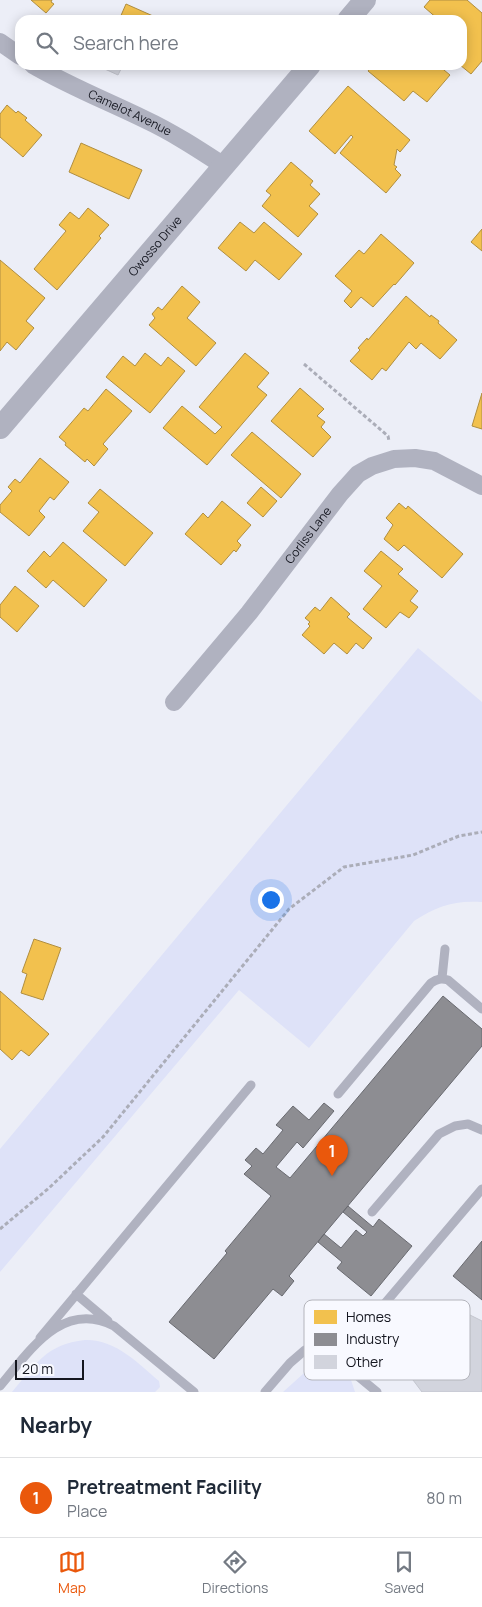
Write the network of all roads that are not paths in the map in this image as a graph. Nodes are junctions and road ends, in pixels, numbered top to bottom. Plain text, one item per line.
1 (365, 0) edge
2 (352, 15) edge
3 (0, 42) edge
4 (15, 52) edge
5 (42, 70) edge
6 (306, 70) edge
7 (224, 166) junction
8 (0, 428) edge
9 (482, 486) edge
10 (174, 702) dead end
11 (445, 948) dead end
12 (442, 978) junction
13 (482, 1009) edge
14 (251, 1085) dead end
15 (338, 1094) dead end
16 (482, 1130) edge
17 (482, 1189) edge
18 (372, 1212) dead end
19 (76, 1294) junction
20 (388, 1300) edge
21 (114, 1326) junction
22 (40, 1338) junction
23 (304, 1352) edge
24 (362, 1380) edge
25 (0, 1386) edge
26 (194, 1392) edge
27 (265, 1392) edge
28 (377, 1392) edge

1 - 2 street
3 - 4 street
5 - 7 street, Camelot Avenue
6 - 7 street, Owosso Drive
7 - 8 street, Owosso Drive
9 - 10 street, Corliss Lane
11 - 12 lane
12 - 13 lane
12 - 15 lane
14 - 19 lane
16 - 18 lane
17 - 20 lane
19 - 21 lane
19 - 22 lane
21 - 22 lane
21 - 26 lane
22 - 25 lane
23 - 27 lane
24 - 28 lane

